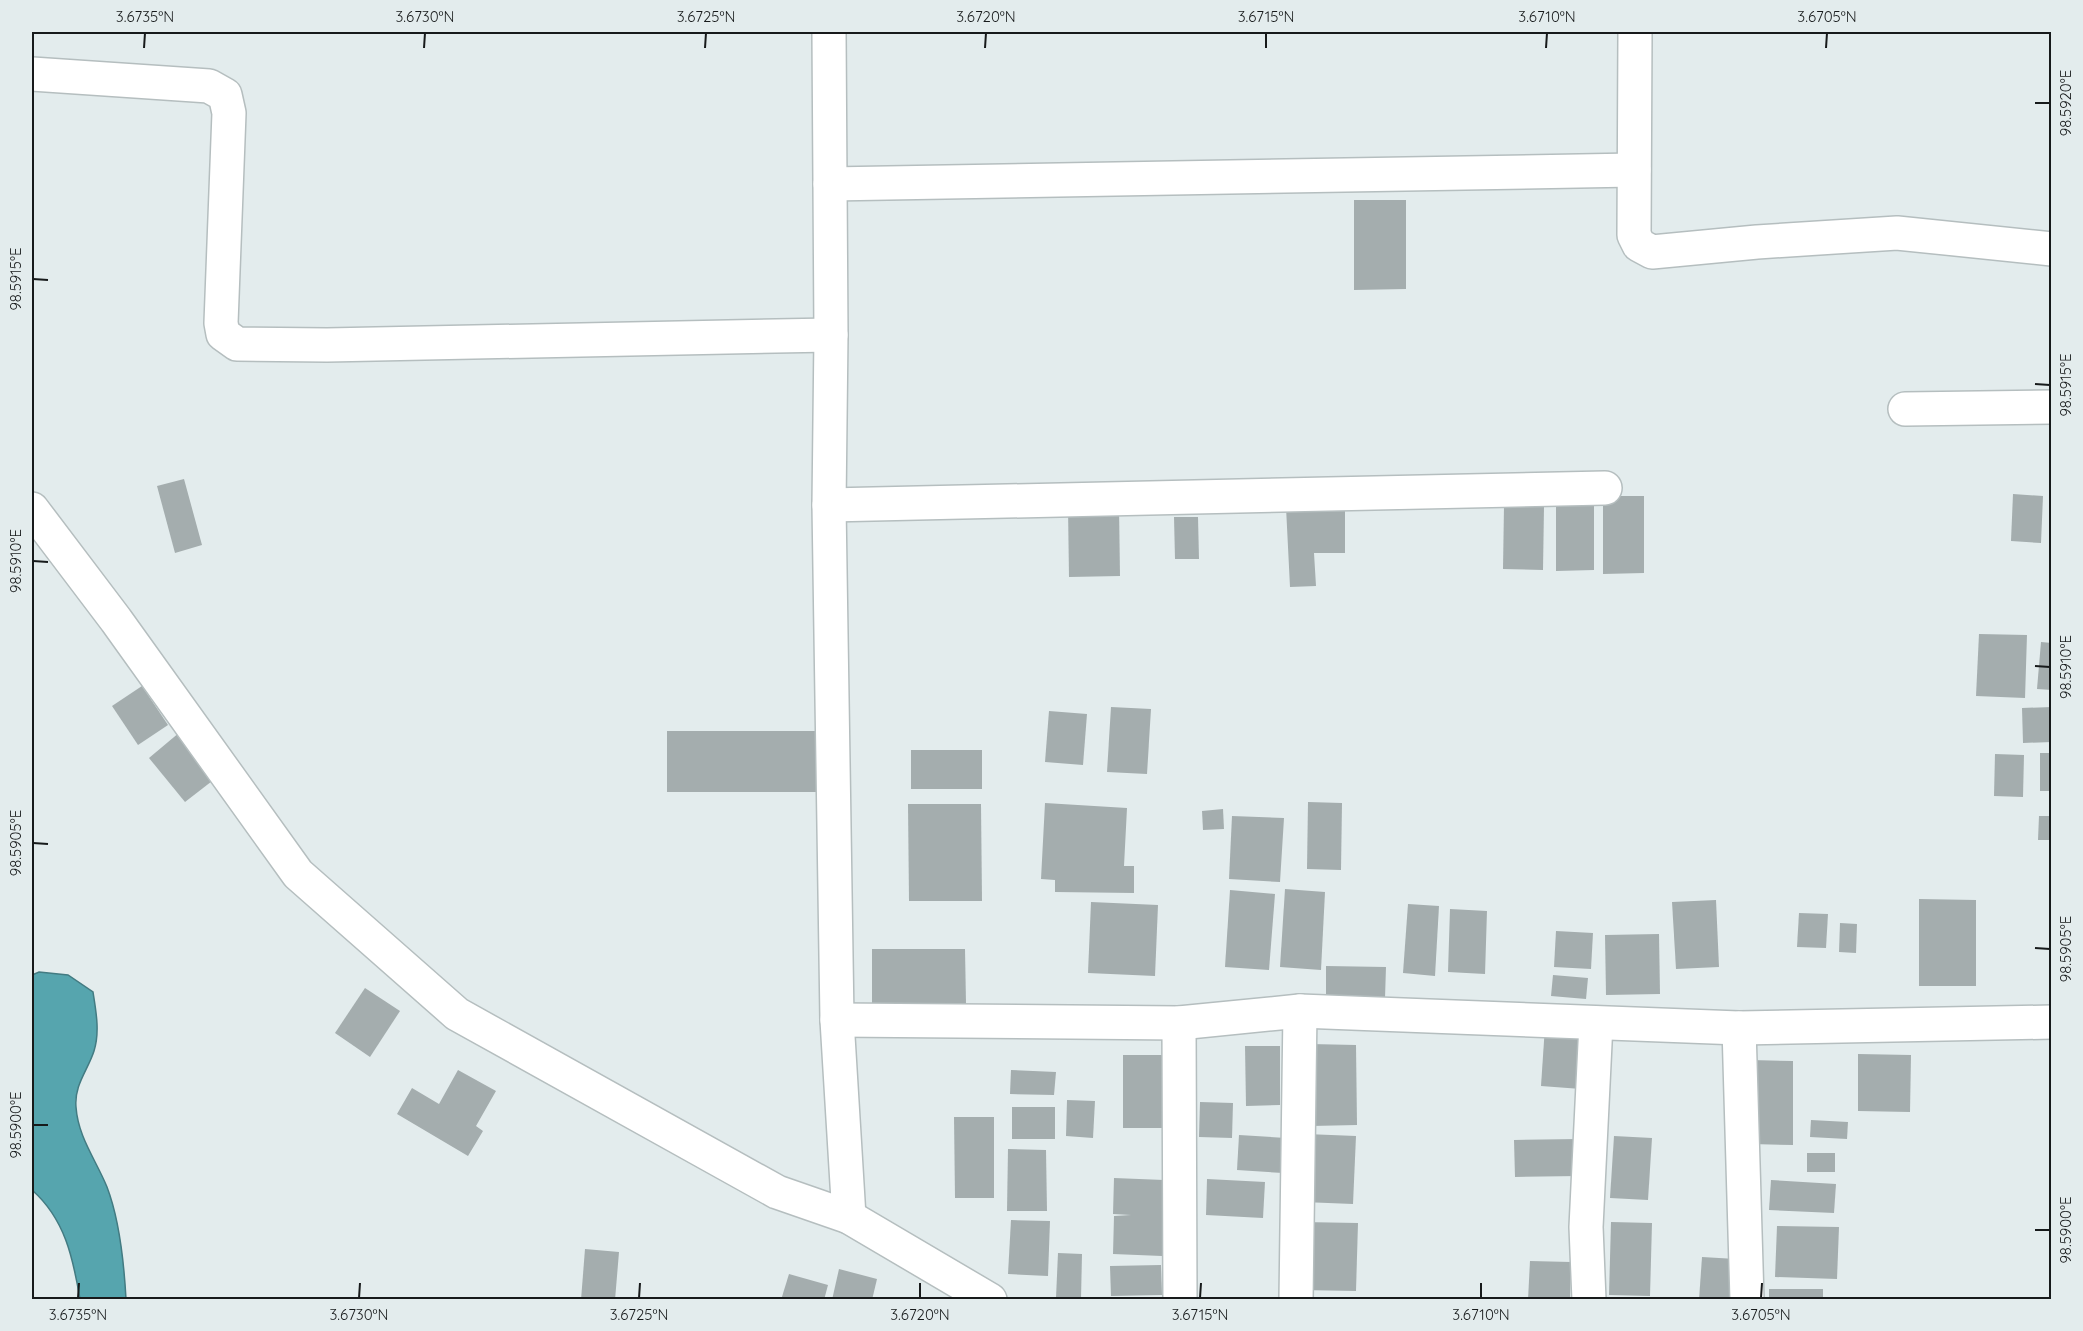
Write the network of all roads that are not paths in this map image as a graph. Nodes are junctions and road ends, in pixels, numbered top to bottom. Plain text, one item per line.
1 (829, 32) edge
2 (1635, 32) edge
3 (32, 74) edge
4 (1634, 170) junction
5 (830, 184) junction
6 (2052, 249) edge
7 (831, 335) junction
8 (2052, 407) edge
9 (1905, 408) dead end
10 (1605, 488) dead end
11 (829, 505) junction
12 (32, 508) edge
13 (1300, 1011) junction
14 (837, 1020) junction
15 (2052, 1022) edge
16 (1179, 1023) junction
17 (1596, 1023) junction
18 (1739, 1028) junction
19 (849, 1218) junction
20 (990, 1299) edge
21 (1180, 1299) edge
22 (1296, 1299) edge
23 (1589, 1299) edge
24 (1747, 1299) edge

1 - 5 street
2 - 4 street
3 - 7 street
4 - 5 street
4 - 6 street
5 - 7 street
7 - 11 street
8 - 9 street
10 - 11 street
11 - 14 street
12 - 19 street
13 - 16 street
13 - 17 street
13 - 22 street
14 - 16 street
14 - 19 street
15 - 18 street
16 - 21 street
17 - 18 street
17 - 23 street
18 - 24 street
19 - 20 street

